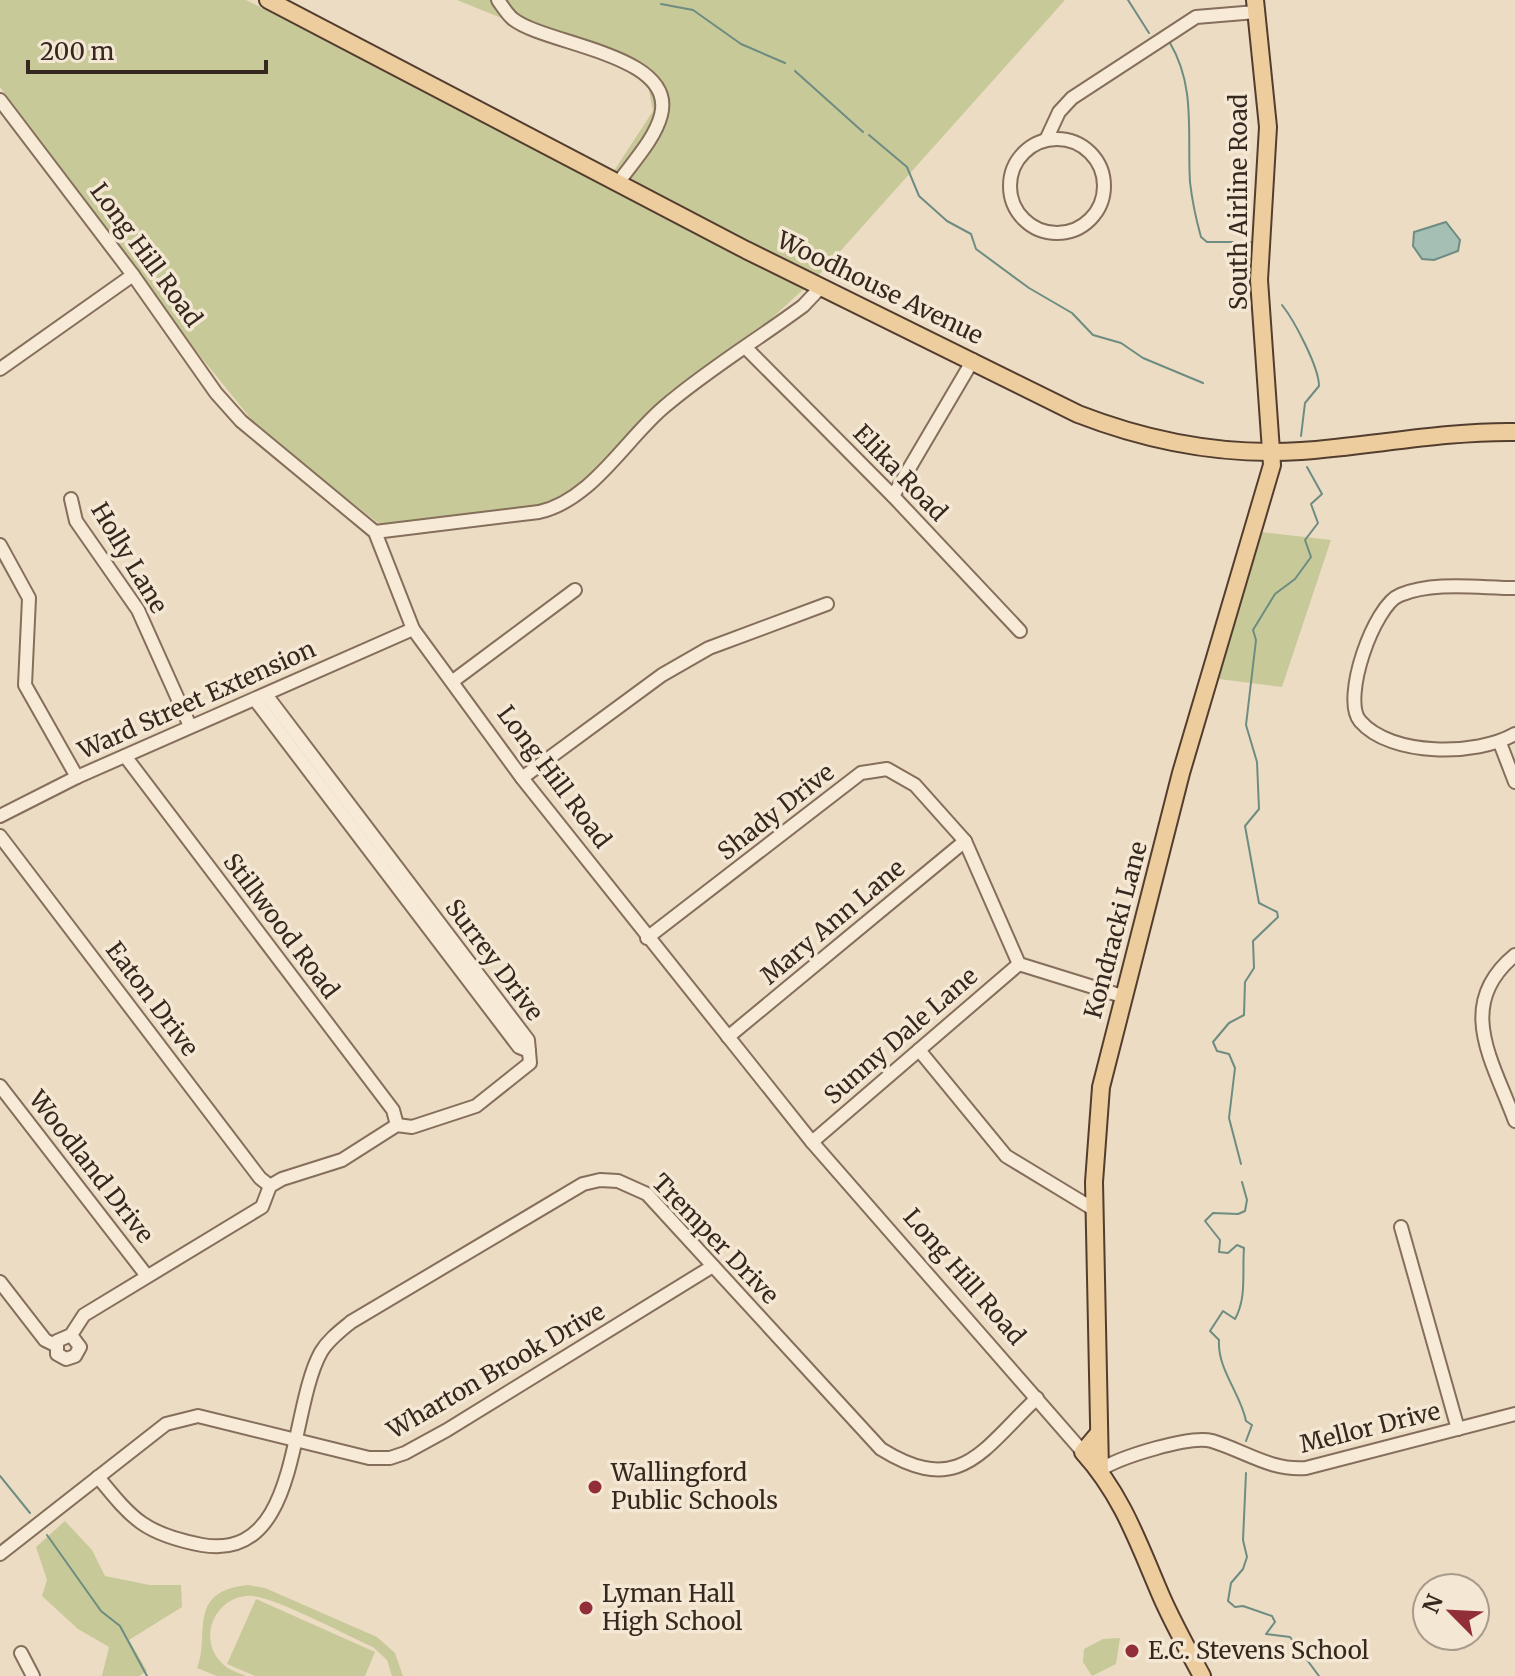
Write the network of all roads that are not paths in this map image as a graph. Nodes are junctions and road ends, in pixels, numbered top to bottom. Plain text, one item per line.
1 (268, 0) edge
2 (498, 0) edge
3 (1255, 6) edge
4 (0, 100) edge
5 (1046, 140) junction
6 (618, 183) junction
7 (133, 275) junction
8 (822, 286) junction
9 (746, 348) junction
10 (973, 360) junction
11 (0, 369) edge
12 (1515, 432) edge
13 (1272, 452) junction
14 (893, 496) junction
15 (71, 499) dead end
16 (375, 532) junction
17 (0, 545) edge
18 (5, 564) edge
19 (1515, 588) edge
20 (575, 590) dead end
21 (827, 604) dead end
22 (413, 629) junction
23 (1020, 631) dead end
24 (453, 681) junction
25 (261, 698) junction
26 (190, 726) junction
27 (1515, 734) edge
28 (1500, 743) junction
29 (125, 756) junction
30 (77, 777) junction
31 (522, 778) junction
32 (1515, 782) edge
33 (0, 816) edge
34 (0, 836) edge
35 (965, 841) junction
36 (647, 938) junction
37 (1515, 955) edge
38 (1019, 964) junction
39 (1122, 996) junction
40 (728, 1037) junction
41 (919, 1050) junction
42 (0, 1086) edge
43 (1515, 1121) edge
44 (397, 1125) junction
45 (812, 1142) junction
46 (270, 1186) junction
47 (1095, 1210) junction
48 (1401, 1227) dead end
49 (713, 1266) junction
50 (147, 1276) junction
51 (0, 1282) edge
52 (71, 1335) junction
53 (55, 1345) junction
54 (1037, 1398) junction
55 (1515, 1414) edge
56 (1458, 1429) junction
57 (1099, 1433) junction
58 (295, 1439) junction
59 (1083, 1452) junction
60 (1100, 1470) junction
61 (98, 1477) junction
62 (0, 1554) edge
63 (21, 1653) dead end
64 (33, 1676) edge
65 (1202, 1676) edge

1 - 6 main road, Woodhouse Avenue
2 - 6 street
3 - 5 street
3 - 13 main road, South Airline Road
4 - 7 street, Long Hill Road
5 - 5 street
6 - 8 main road, Woodhouse Avenue
7 - 11 street
7 - 16 street, Long Hill Road
8 - 9 street
8 - 10 main road, Woodhouse Avenue
9 - 14 street, Elika Road
9 - 16 street
10 - 13 main road, Woodhouse Avenue
10 - 14 street
12 - 13 main road, Woodhouse Avenue
13 - 39 main road, Kondracki Lane
14 - 23 street, Elika Road
15 - 26 street, Holly Lane
16 - 22 street, Long Hill Road
17 - 18 street
18 - 30 street
19 - 28 street
20 - 24 street
21 - 31 street
22 - 24 street, Long Hill Road
22 - 25 street, Ward Street Extension
24 - 31 street, Long Hill Road
25 - 26 street, Ward Street Extension
25 - 44 street, Surrey Drive
26 - 29 street, Ward Street Extension
27 - 28 street
28 - 32 street
29 - 30 street, Ward Street Extension
29 - 44 street, Stillwood Road
30 - 33 street, Ward Street Extension
31 - 36 street, Long Hill Road
34 - 46 street, Eaton Drive
35 - 36 street, Shady Drive
35 - 38 street, Shady Drive
35 - 40 street, Mary Ann Lane
36 - 40 street, Long Hill Road
37 - 43 street
38 - 39 street
38 - 41 street, Sunny Dale Lane
39 - 47 main road, Kondracki Lane
40 - 45 street, Long Hill Road
41 - 45 street, Sunny Dale Lane
41 - 47 street
42 - 50 street, Woodland Drive
44 - 46 street
45 - 54 street, Long Hill Road
46 - 50 street
47 - 57 main road, Kondracki Lane
48 - 56 street
49 - 54 street, Tremper Drive
49 - 58 street, Wharton Brook Drive
49 - 58 street, Tremper Drive
50 - 52 street
51 - 53 street
52 - 53 street
52 - 53 street
54 - 59 street, Long Hill Road
55 - 56 street, Mellor Drive
56 - 60 street, Mellor Drive
57 - 59 main road
57 - 60 main road, Kondracki Lane
58 - 61 street, Wharton Brook Drive
58 - 61 street, Tremper Drive
59 - 60 main road, Long Hill Road
60 - 65 main road
61 - 62 street, Wharton Brook Drive
63 - 64 street

